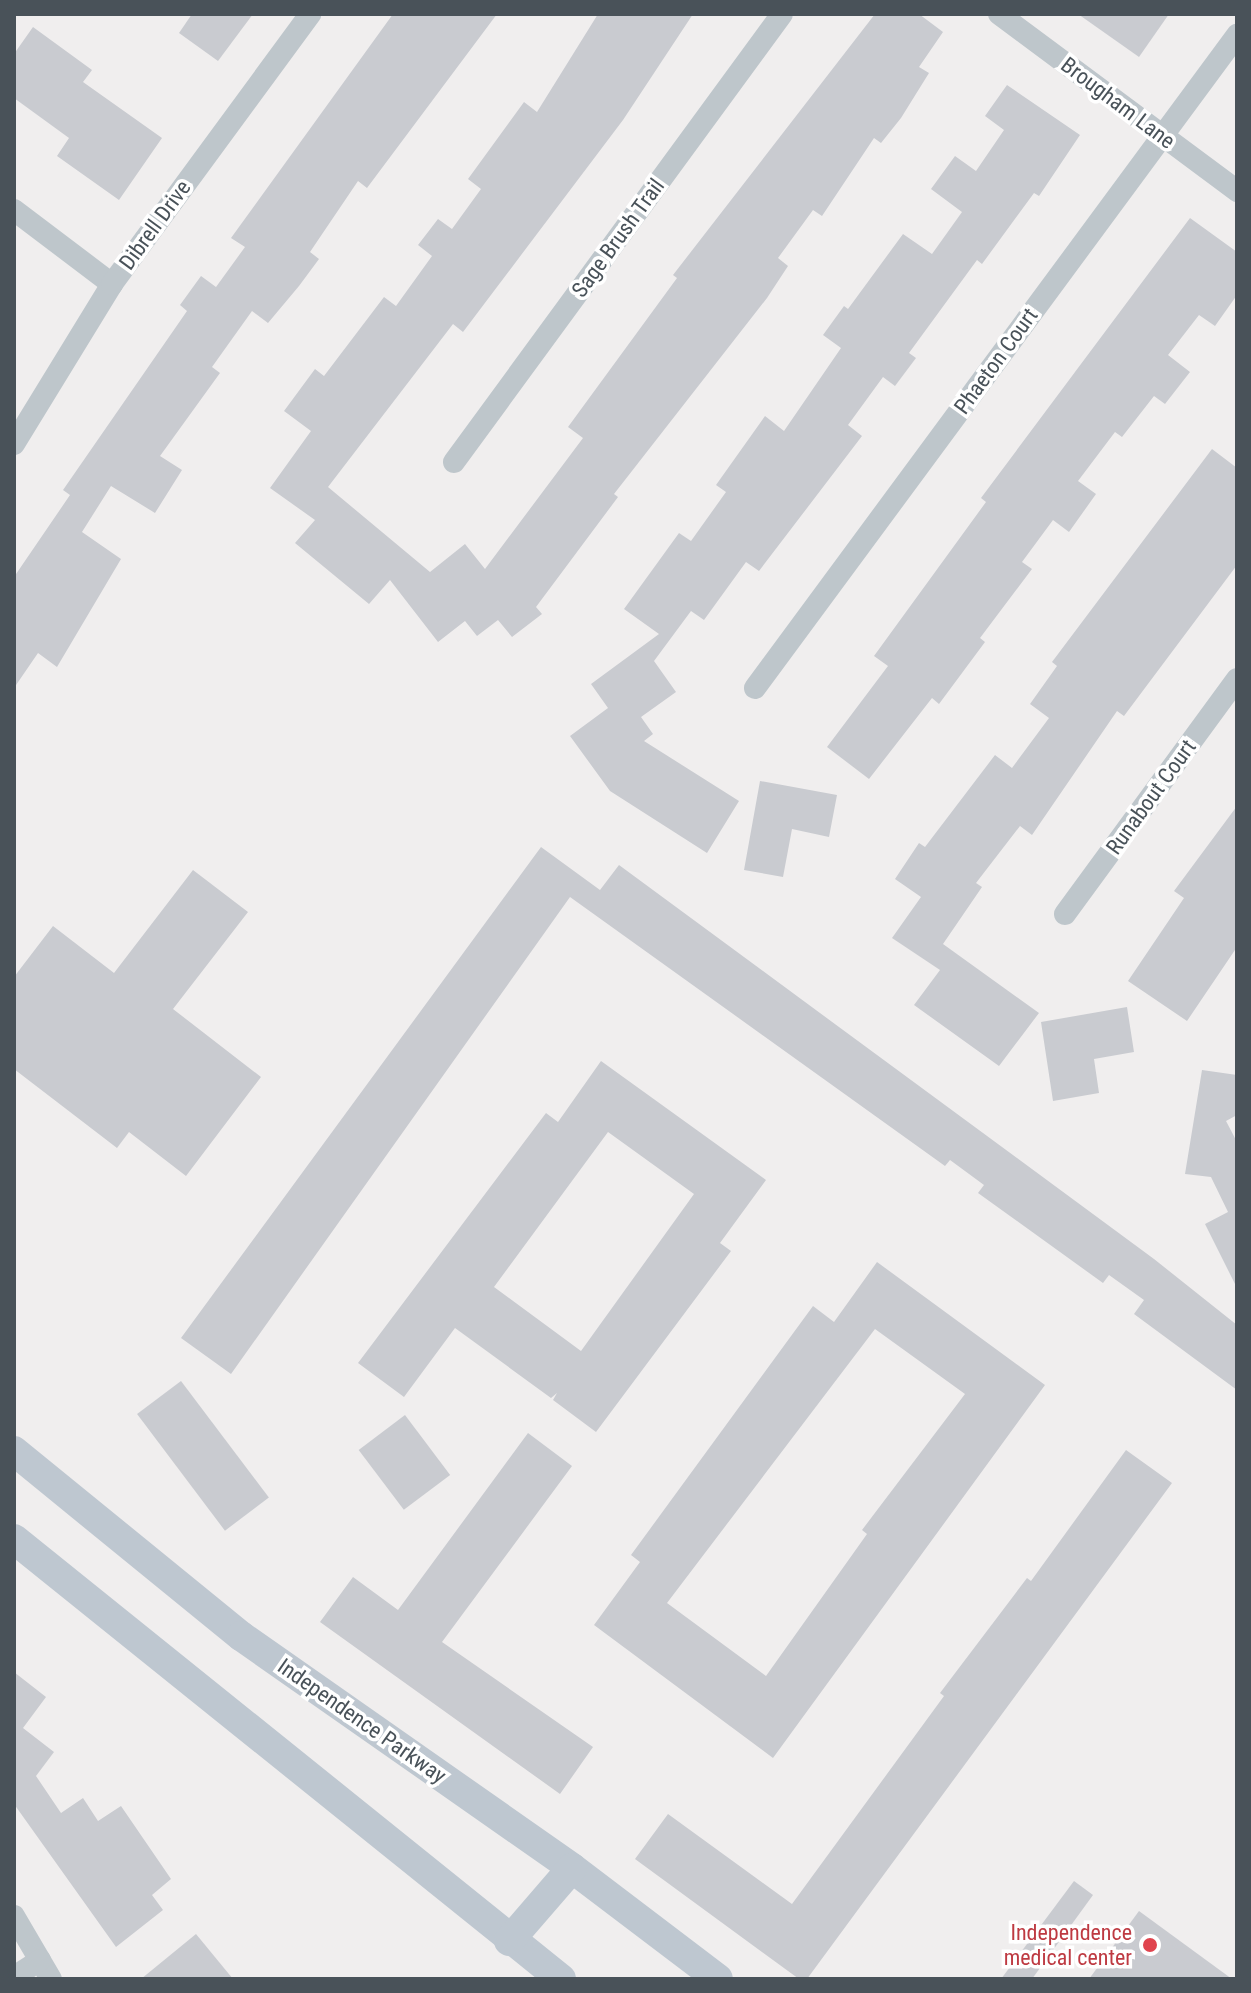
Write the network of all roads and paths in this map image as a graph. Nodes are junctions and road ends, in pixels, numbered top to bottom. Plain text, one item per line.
1 (310, 14) edge
2 (782, 14) edge
3 (999, 14) edge
4 (1237, 35) edge
5 (1162, 136) junction
6 (1237, 191) edge
7 (14, 210) edge
8 (112, 284) junction
9 (14, 444) edge
10 (454, 462) dead end
11 (1237, 679) edge
12 (755, 688) dead end
13 (1065, 914) dead end
14 (14, 1451) edge
15 (14, 1539) edge
16 (572, 1868) junction
17 (14, 1916) edge
18 (509, 1941) junction
19 (45, 1970) edge
20 (14, 1977) edge
21 (561, 1979) edge
22 (718, 1979) edge

1 - 8 street, Dibrell Drive
2 - 10 street, Sage Brush Trail
3 - 5 street, Brougham Lane
4 - 5 street, Phaeton Court
5 - 6 street, Brougham Lane
5 - 12 street, Phaeton Court
7 - 8 street
8 - 9 street, Dibrell Drive
11 - 13 street, Runabout Court
14 - 16 main road, Independence Parkway
15 - 18 main road
16 - 18 main road
16 - 22 main road, Independence Parkway
17 - 19 street
18 - 21 main road
19 - 20 street

